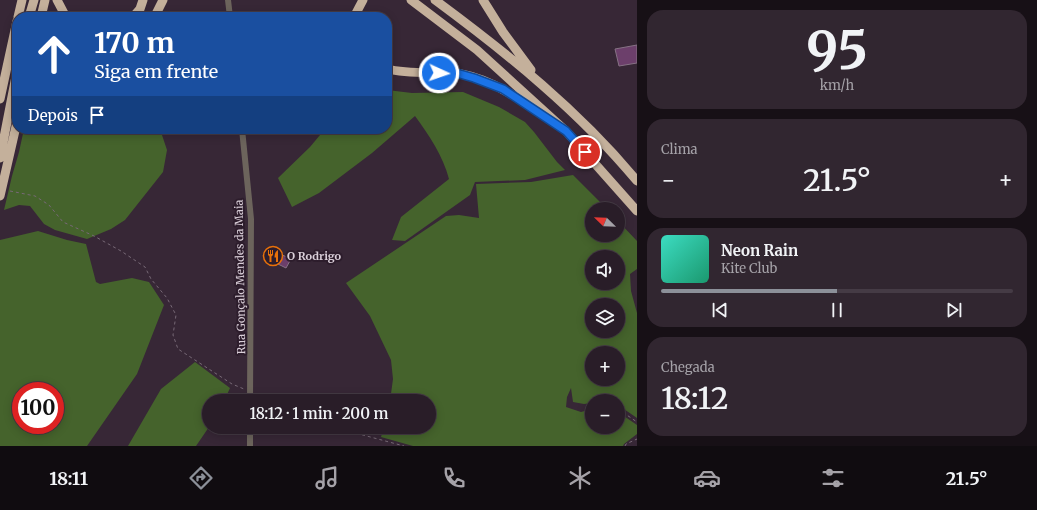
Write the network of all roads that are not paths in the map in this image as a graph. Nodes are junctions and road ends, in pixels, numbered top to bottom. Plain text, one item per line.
1 (34, 0) edge
2 (45, 0) edge
3 (57, 0) edge
4 (143, 0) edge
5 (163, 0) edge
6 (228, 0) edge
7 (364, 0) edge
8 (411, 0) edge
9 (435, 0) edge
10 (483, 0) edge
11 (30, 12) edge
12 (42, 12) edge
13 (63, 12) edge
14 (137, 12) edge
15 (157, 12) edge
16 (229, 12) edge
17 (357, 12) edge
18 (12, 44) edge
19 (392, 70) edge
20 (547, 88) junction
21 (12, 97) edge
22 (0, 99) edge
23 (566, 131) junction
24 (14, 134) edge
25 (242, 134) edge
26 (0, 158) edge
27 (637, 181) edge
28 (0, 196) edge
29 (637, 211) edge
30 (251, 394) edge
31 (250, 434) edge
32 (250, 446) edge

1 - 11 highway
2 - 12 highway
3 - 13 highway
4 - 14 highway
5 - 15 highway
6 - 16 street
7 - 17 highway
8 - 23 highway
9 - 20 highway
10 - 20 highway
18 - 22 highway
19 - 23 highway
20 - 27 highway
21 - 26 highway
23 - 29 highway
24 - 28 highway
25 - 30 street, Rua Gonçalo Mendes da Maia
31 - 32 street

